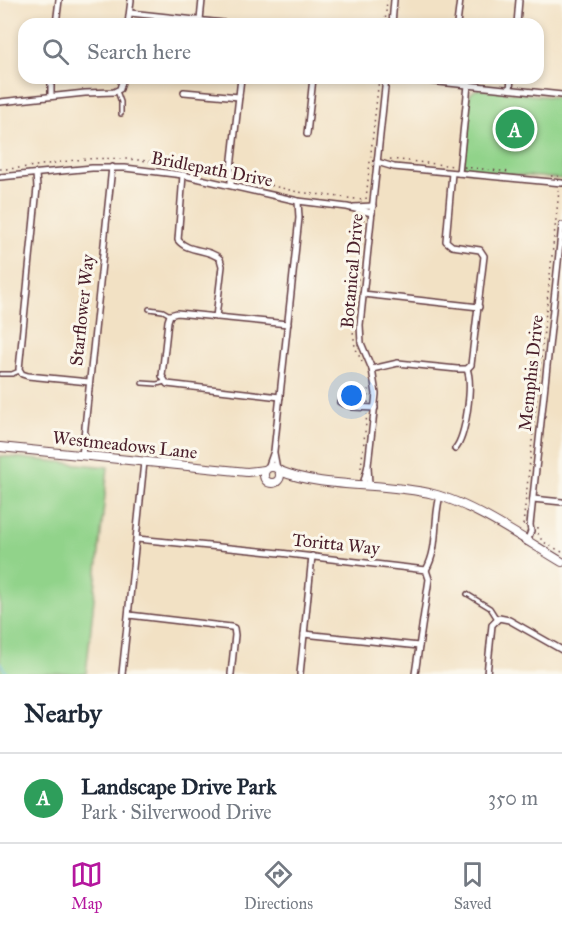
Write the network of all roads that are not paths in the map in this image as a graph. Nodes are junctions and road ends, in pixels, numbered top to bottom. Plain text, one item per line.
1 (59, 0) edge
2 (131, 0) edge
3 (202, 0) edge
4 (394, 0) edge
5 (460, 0) edge
6 (519, 0) edge
7 (130, 13) junction
8 (57, 18) edge
9 (129, 18) edge
10 (180, 18) edge
11 (200, 18) edge
12 (392, 18) edge
13 (458, 18) edge
14 (518, 18) edge
15 (51, 84) edge
16 (122, 84) edge
17 (240, 84) edge
18 (312, 84) edge
19 (385, 84) edge
20 (464, 84) edge
21 (510, 84) edge
22 (468, 85) junction
23 (510, 89) junction
24 (117, 91) junction
25 (184, 92) dead end
26 (562, 95) edge
27 (51, 96) junction
28 (239, 98) junction
29 (0, 102) edge
30 (121, 114) dead end
31 (307, 134) dead end
32 (377, 165) junction
33 (112, 167) junction
34 (455, 173) junction
35 (36, 174) junction
36 (183, 175) junction
37 (0, 177) edge
38 (559, 183) edge
39 (229, 185) junction
40 (301, 202) junction
41 (373, 209) junction
42 (562, 225) edge
43 (561, 253) edge
44 (363, 294) junction
45 (479, 306) junction
46 (149, 309) dead end
47 (170, 315) junction
48 (216, 316) junction
49 (288, 324) junction
50 (372, 369) junction
51 (467, 369) junction
52 (20, 371) junction
53 (0, 374) edge
54 (89, 382) junction
55 (165, 382) junction
56 (142, 383) dead end
57 (280, 397) junction
58 (340, 402) dead end
59 (375, 408) junction
60 (0, 447) edge
61 (455, 449) dead end
62 (274, 452) junction
63 (82, 456) junction
64 (144, 462) junction
65 (267, 469) junction
66 (278, 470) junction
67 (247, 472) junction
68 (299, 478) junction
69 (264, 479) junction
70 (278, 481) junction
71 (366, 485) junction
72 (440, 496) junction
73 (533, 499) junction
74 (562, 502) edge
75 (137, 539) junction
76 (525, 540) junction
77 (312, 556) junction
78 (562, 562) edge
79 (426, 570) junction
80 (467, 594) dead end
81 (129, 615) junction
82 (497, 619) junction
83 (304, 634) junction
84 (419, 646) junction
85 (562, 650) edge
86 (122, 674) edge
87 (231, 674) edge
88 (300, 674) edge
89 (415, 674) edge
90 (487, 674) edge

1 - 8 street
2 - 7 street
3 - 11 street
4 - 12 street
5 - 13 street
6 - 14 street
7 - 9 street
7 - 10 street
15 - 27 street
16 - 24 street
17 - 28 street
18 - 31 street
19 - 32 street, Botanical Drive
20 - 22 street
21 - 23 street
22 - 23 street
22 - 34 street
23 - 26 street
24 - 27 street
24 - 30 lane
25 - 28 street
27 - 29 street
28 - 39 street
32 - 34 street
32 - 41 street, Botanical Drive
33 - 35 street, Bridlepath Drive
33 - 36 street, Bridlepath Drive
33 - 54 street, Starflower Way
34 - 38 street
34 - 45 street
35 - 37 street, Bridlepath Drive
35 - 52 street
36 - 39 street, Bridlepath Drive
36 - 48 street
39 - 40 street, Bridlepath Drive
40 - 41 street, Bridlepath Drive
40 - 49 street
41 - 44 street, Botanical Drive
42 - 43 street, Memphis Drive
43 - 73 street, Memphis Drive
44 - 45 street
44 - 50 street, Botanical Drive
45 - 51 street
46 - 47 lane
47 - 48 street
47 - 55 street
48 - 49 street
49 - 57 street
50 - 51 street
50 - 59 street, Botanical Drive
51 - 61 street
52 - 53 lane
52 - 54 street
54 - 63 street, Starflower Way
55 - 56 lane
55 - 57 street
57 - 62 street
58 - 59 street
59 - 71 street, Botanical Drive
60 - 63 street, Westmeadows Lane
62 - 65 street
62 - 66 street
63 - 64 street, Westmeadows Lane
64 - 67 street, Westmeadows Lane
64 - 75 street
65 - 66 street
65 - 67 street, Westmeadows Lane
65 - 69 street
66 - 68 street
66 - 70 street
67 - 69 street, Westmeadows Lane
68 - 70 street
68 - 71 street
69 - 70 street
71 - 72 street
72 - 76 street
72 - 79 street
73 - 74 street
73 - 76 street, Memphis Drive
75 - 77 street, Toritta Way
75 - 81 street
76 - 78 street
77 - 79 street, Toritta Way
77 - 83 street
79 - 84 street
80 - 82 lane
81 - 86 street
81 - 87 street
82 - 85 street
82 - 90 street
83 - 84 street
83 - 88 street
84 - 89 street

